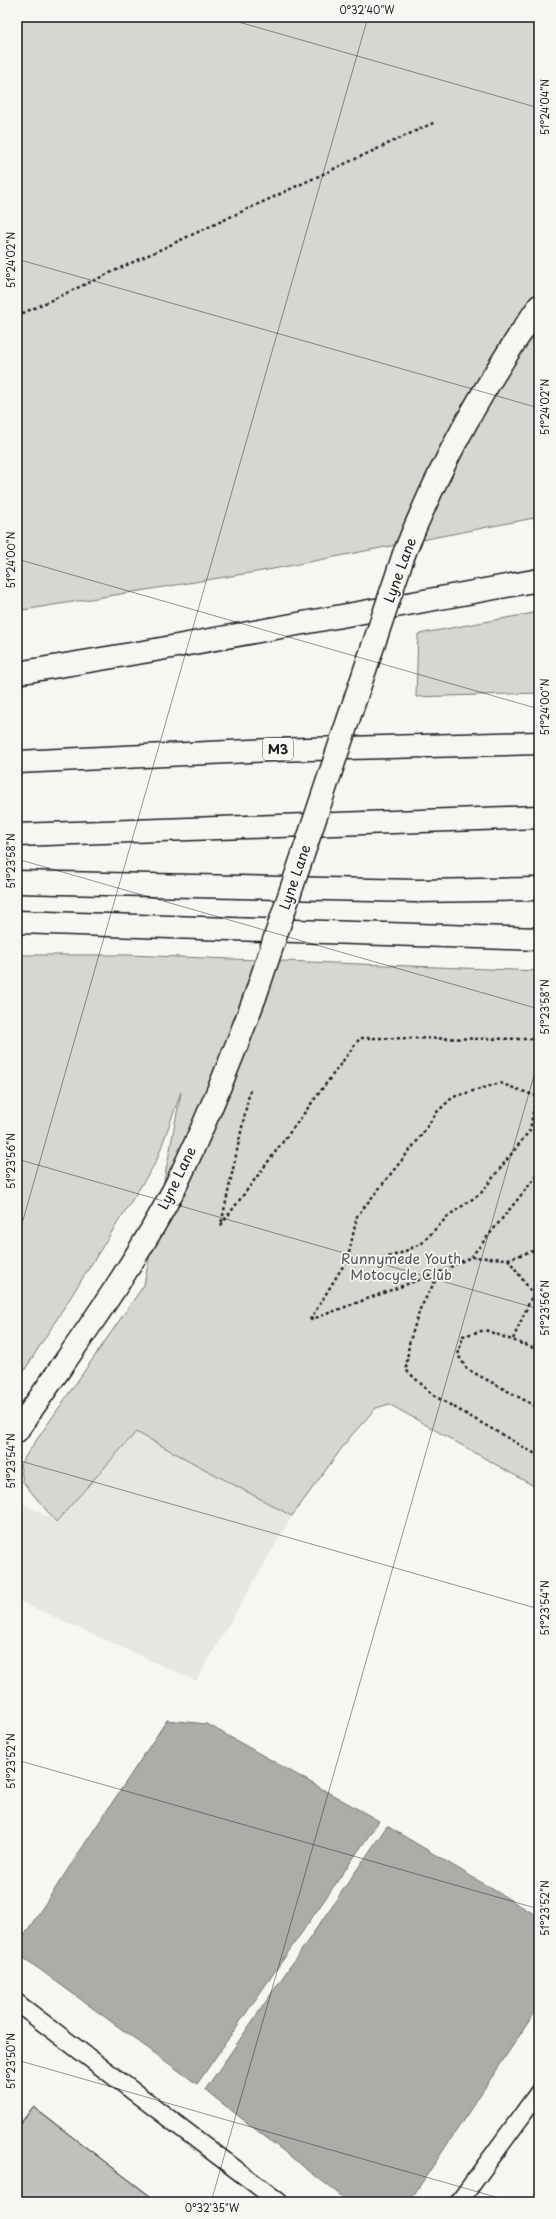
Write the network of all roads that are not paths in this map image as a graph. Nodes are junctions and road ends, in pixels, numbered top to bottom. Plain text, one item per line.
1 (539, 306) edge
2 (539, 580) edge
3 (17, 673) edge
4 (539, 743) edge
5 (17, 762) edge
6 (539, 817) edge
7 (17, 835) edge
8 (17, 882) edge
9 (539, 889) edge
10 (17, 922) edge
11 (539, 938) edge
12 (17, 1431) edge
13 (17, 2003) edge
14 (539, 2092) edge
15 (279, 2202) edge
16 (459, 2202) edge

1 - 12 main road, Lyne Lane, bridge
2 - 3 main road
4 - 5 main road, M3
6 - 7 main road
8 - 9 main road
10 - 11 main road
13 - 15 lane
14 - 16 lane

